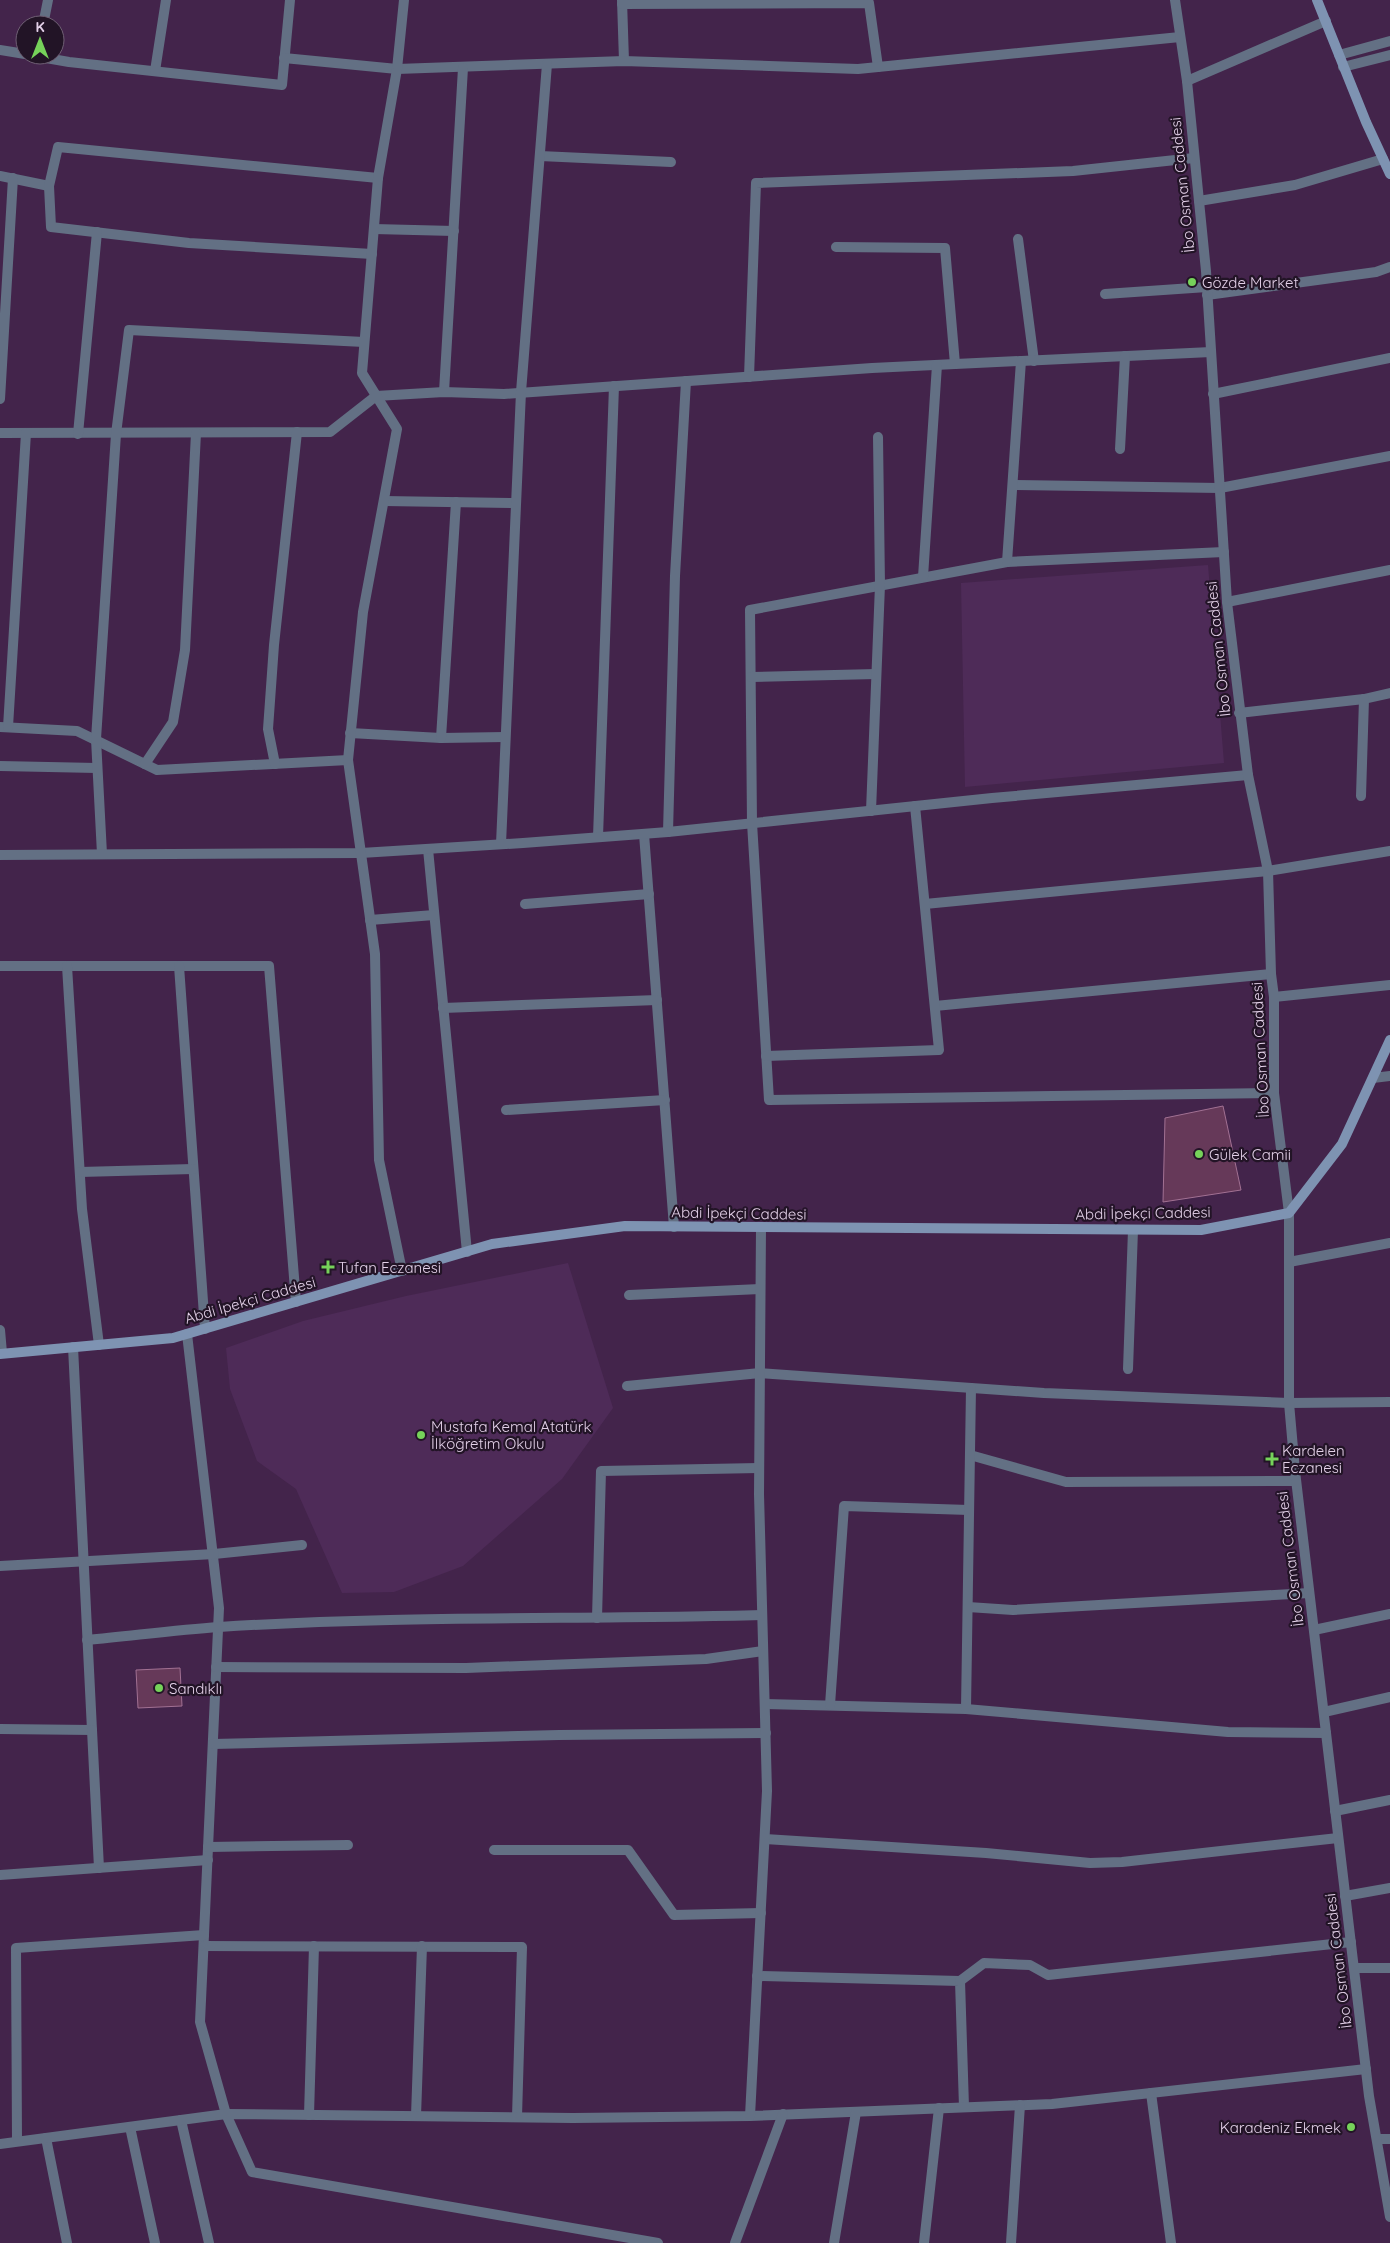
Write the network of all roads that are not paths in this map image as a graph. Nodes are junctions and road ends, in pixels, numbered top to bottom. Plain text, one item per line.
1 (48, 0) edge
2 (166, 0) edge
3 (290, 0) edge
4 (404, 0) edge
5 (1175, 0) edge
6 (1317, 0) edge
7 (622, 2) edge
8 (45, 15) edge
9 (1326, 21) junction
10 (1180, 37) junction
11 (1390, 42) edge
12 (0, 50) edge
13 (15, 52) edge
14 (1339, 55) junction
15 (1390, 55) edge
16 (284, 58) junction
17 (65, 61) edge
18 (624, 61) junction
19 (547, 64) junction
20 (878, 67) junction
21 (1343, 67) junction
22 (463, 68) junction
23 (397, 69) junction
24 (154, 72) junction
25 (1187, 82) junction
26 (540, 156) junction
27 (1194, 158) junction
28 (1383, 159) junction
29 (671, 162) dead end
30 (1390, 174) edge
31 (0, 176) edge
32 (13, 178) junction
33 (378, 178) junction
34 (49, 186) junction
35 (1199, 200) junction
36 (374, 230) junction
37 (454, 231) junction
38 (97, 232) junction
39 (1018, 239) dead end
40 (836, 247) dead end
41 (372, 254) junction
42 (1390, 266) edge
43 (1207, 291) junction
44 (1105, 294) dead end
45 (364, 342) junction
46 (1211, 352) junction
47 (1125, 356) junction
48 (1390, 358) edge
49 (1034, 360) junction
50 (1021, 361) junction
51 (955, 364) junction
52 (937, 365) junction
53 (749, 377) junction
54 (686, 381) junction
55 (614, 386) junction
56 (444, 392) junction
57 (521, 392) junction
58 (1214, 394) junction
59 (376, 396) junction
60 (0, 399) edge
61 (297, 432) junction
62 (0, 433) edge
63 (26, 433) junction
64 (196, 433) junction
65 (78, 434) junction
66 (116, 434) junction
67 (878, 437) dead end
68 (1120, 449) dead end
69 (1390, 456) edge
70 (1012, 486) junction
71 (1220, 488) junction
72 (384, 501) junction
73 (456, 502) junction
74 (515, 503) junction
75 (1224, 552) junction
76 (1007, 562) junction
77 (1390, 570) edge
78 (923, 577) junction
79 (880, 585) junction
80 (1227, 602) junction
81 (876, 674) junction
82 (751, 677) junction
83 (1390, 693) edge
84 (1364, 699) junction
85 (1239, 713) junction
86 (4, 727) edge
87 (350, 733) junction
88 (505, 737) junction
89 (441, 738) junction
90 (96, 740) junction
91 (348, 760) junction
92 (145, 764) junction
93 (275, 764) junction
94 (0, 766) edge
95 (97, 768) junction
96 (1248, 775) junction
97 (1361, 796) dead end
98 (915, 806) junction
99 (871, 811) junction
100 (752, 823) junction
101 (668, 832) junction
102 (644, 834) junction
103 (598, 837) junction
104 (501, 844) junction
105 (428, 848) junction
106 (1390, 851) edge
107 (361, 853) junction
108 (102, 854) junction
109 (0, 855) edge
110 (1268, 871) junction
111 (649, 894) junction
112 (526, 904) dead end
113 (924, 904) junction
114 (434, 915) junction
115 (370, 920) junction
116 (0, 966) edge
117 (67, 966) junction
118 (179, 966) junction
119 (1271, 974) junction
120 (1390, 985) edge
121 (1274, 996) junction
122 (657, 1000) junction
123 (935, 1006) junction
124 (444, 1008) junction
125 (1390, 1040) edge
126 (766, 1056) junction
127 (1390, 1076) edge
128 (1373, 1078) junction
129 (1274, 1093) junction
130 (664, 1100) junction
131 (506, 1110) dead end
132 (194, 1169) junction
133 (80, 1172) junction
134 (1289, 1213) junction
135 (674, 1227) junction
136 (761, 1228) junction
137 (1133, 1230) junction
138 (1390, 1243) edge
139 (467, 1252) junction
140 (1289, 1262) junction
141 (402, 1271) junction
142 (760, 1289) junction
143 (629, 1294) dead end
144 (296, 1302) junction
145 (205, 1329) junction
146 (0, 1330) edge
147 (187, 1334) junction
148 (99, 1345) junction
149 (73, 1347) junction
150 (1, 1354) edge
151 (1128, 1368) dead end
152 (760, 1373) junction
153 (627, 1386) dead end
154 (971, 1388) junction
155 (1390, 1402) edge
156 (1289, 1403) junction
157 (970, 1455) junction
158 (759, 1468) junction
159 (1296, 1481) junction
160 (969, 1510) junction
161 (302, 1545) dead end
162 (214, 1554) junction
163 (82, 1561) junction
164 (0, 1566) edge
165 (1310, 1593) junction
166 (968, 1607) junction
167 (1390, 1614) edge
168 (762, 1615) junction
169 (597, 1618) junction
170 (218, 1627) junction
171 (1314, 1630) junction
172 (87, 1640) junction
173 (763, 1651) junction
174 (216, 1666) junction
175 (1390, 1697) edge
176 (765, 1704) junction
177 (830, 1706) junction
178 (966, 1709) junction
179 (1324, 1712) junction
180 (0, 1729) edge
181 (92, 1730) junction
182 (766, 1733) junction
183 (1326, 1733) junction
184 (213, 1744) junction
185 (1390, 1800) edge
186 (1335, 1811) junction
187 (1338, 1838) junction
188 (765, 1839) junction
189 (348, 1845) dead end
190 (208, 1846) junction
191 (494, 1850) dead end
192 (208, 1860) junction
193 (99, 1868) junction
194 (0, 1875) edge
195 (1390, 1888) edge
196 (1345, 1896) junction
197 (761, 1913) junction
198 (204, 1935) junction
199 (1351, 1942) junction
200 (204, 1946) junction
201 (314, 1946) junction
202 (422, 1946) junction
203 (1354, 1968) junction
204 (1390, 1968) edge
205 (757, 1976) junction
206 (960, 1981) junction
207 (1366, 2069) junction
208 (1151, 2093) junction
209 (1020, 2105) junction
210 (964, 2107) junction
211 (939, 2108) junction
212 (856, 2112) junction
213 (226, 2114) junction
214 (783, 2114) junction
215 (308, 2115) junction
216 (416, 2116) junction
217 (750, 2116) junction
218 (517, 2117) junction
219 (181, 2120) junction
220 (130, 2127) junction
221 (46, 2138) junction
222 (1376, 2139) junction
223 (1390, 2139) edge
224 (17, 2142) junction
225 (0, 2144) edge
226 (1390, 2217) edge
227 (67, 2243) edge
228 (155, 2243) edge
229 (209, 2243) edge
230 (658, 2243) edge
231 (736, 2243) edge
232 (834, 2243) edge
233 (924, 2243) edge
234 (1011, 2243) edge
235 (1171, 2243) edge

1 - 8 street
2 - 24 street
3 - 16 street
4 - 23 street
5 - 10 street, İbo Osman Caddesi
6 - 9 main road
7 - 18 street
7 - 20 street
9 - 14 main road
9 - 25 street
10 - 20 street
10 - 25 street, İbo Osman Caddesi
11 - 14 street
12 - 13 street
14 - 21 main road
15 - 21 street
16 - 23 street
16 - 24 street
17 - 24 street
18 - 19 street
18 - 20 street
19 - 22 street
19 - 26 street
21 - 28 main road
22 - 23 street
22 - 37 street
23 - 33 street
25 - 27 street, İbo Osman Caddesi
26 - 29 street
26 - 57 street
27 - 35 street, İbo Osman Caddesi
27 - 53 street
28 - 30 main road
28 - 35 street
31 - 32 street
32 - 34 street
32 - 60 street
33 - 34 street
33 - 36 street
34 - 38 street
35 - 43 street, İbo Osman Caddesi
36 - 37 street
36 - 41 street
37 - 56 street
38 - 41 street
38 - 65 street
39 - 49 street
40 - 51 street
41 - 45 street
42 - 43 street
43 - 44 street
43 - 46 street, İbo Osman Caddesi
45 - 59 street
45 - 66 street
46 - 47 street
46 - 58 street, İbo Osman Caddesi
47 - 49 street
47 - 68 street
48 - 58 street
49 - 50 street
50 - 51 street
50 - 70 street
51 - 52 street
52 - 53 street
52 - 78 street
53 - 54 street
54 - 55 street
54 - 101 street
55 - 57 street
55 - 103 street
56 - 57 street
56 - 59 street
57 - 74 street
58 - 71 street, İbo Osman Caddesi
59 - 61 street
59 - 72 street
61 - 64 street
61 - 93 street
62 - 63 street
63 - 65 street
63 - 86 street
64 - 66 street
64 - 92 street
65 - 66 street
66 - 90 street
67 - 79 street
69 - 71 street
70 - 71 street
70 - 76 street
71 - 75 street, İbo Osman Caddesi
72 - 73 street
72 - 87 street
73 - 74 street
73 - 89 street
74 - 88 street
75 - 76 street
75 - 80 street, İbo Osman Caddesi
76 - 78 street
77 - 80 street
78 - 79 street
79 - 81 street
79 - 82 street
80 - 85 street, İbo Osman Caddesi
81 - 82 street
81 - 99 street
82 - 100 street
83 - 84 street
84 - 85 street
84 - 97 street
85 - 96 street, İbo Osman Caddesi
86 - 90 street
87 - 89 street
87 - 91 street
88 - 89 street
88 - 104 street
90 - 92 street
90 - 95 street
91 - 93 street
91 - 107 street
92 - 93 street
94 - 95 street
95 - 108 street
96 - 98 street
96 - 110 street, İbo Osman Caddesi
98 - 99 street
98 - 113 street
99 - 100 street
100 - 101 street
100 - 126 street
101 - 102 street
102 - 103 street
102 - 111 street
103 - 104 street
104 - 105 street
105 - 107 street
105 - 114 street
106 - 110 street
107 - 108 street
107 - 115 street
108 - 109 street
110 - 113 street
110 - 119 street, İbo Osman Caddesi
111 - 112 street
111 - 122 street
113 - 123 street
114 - 115 street
114 - 124 street
115 - 141 street
116 - 117 street
117 - 118 street
117 - 133 street
118 - 132 street
118 - 144 street
119 - 121 street, İbo Osman Caddesi
119 - 123 street
120 - 121 street
121 - 129 street, İbo Osman Caddesi
122 - 124 street
122 - 130 street
123 - 126 street
124 - 139 street
125 - 128 main road
126 - 129 street
127 - 128 street
128 - 134 main road
129 - 134 street, İbo Osman Caddesi
130 - 131 street
130 - 135 street
132 - 133 street
132 - 145 street
133 - 148 street
134 - 137 main road, Abdi İpekçi Caddesi
134 - 140 street, İbo Osman Caddesi
135 - 136 main road, Abdi İpekçi Caddesi
135 - 139 main road, Abdi İpekçi Caddesi
136 - 137 main road, Abdi İpekçi Caddesi
136 - 142 street
137 - 151 street
138 - 140 street
139 - 141 main road, Abdi İpekçi Caddesi
140 - 156 street, İbo Osman Caddesi
141 - 144 main road, Abdi İpekçi Caddesi
142 - 143 street
142 - 152 street
144 - 145 main road, Abdi İpekçi Caddesi
145 - 147 main road, Abdi İpekçi Caddesi
146 - 150 street
147 - 148 main road, Abdi İpekçi Caddesi
147 - 162 street
148 - 149 main road, Abdi İpekçi Caddesi
149 - 150 main road, Abdi İpekçi Caddesi
149 - 163 street
152 - 153 street
152 - 154 street
152 - 158 street
154 - 156 street
154 - 157 street
155 - 156 street
156 - 159 street, İbo Osman Caddesi
157 - 159 street
157 - 160 street
158 - 168 street
158 - 169 street
159 - 165 street, İbo Osman Caddesi
160 - 166 street
160 - 177 street
161 - 162 street
162 - 163 street
162 - 170 street
163 - 164 street
163 - 172 street
165 - 166 street
165 - 171 street, İbo Osman Caddesi
166 - 178 street
167 - 171 street
168 - 169 street
168 - 173 street
169 - 170 street
170 - 172 street
170 - 174 street
171 - 179 street, İbo Osman Caddesi
172 - 181 street
173 - 174 street
173 - 176 street
174 - 184 street
175 - 179 street
176 - 177 street
176 - 182 street
177 - 178 street
178 - 183 street
179 - 183 street, İbo Osman Caddesi
180 - 181 street
181 - 193 street
182 - 184 street
182 - 188 street
183 - 186 street, İbo Osman Caddesi
184 - 190 street
185 - 186 street
186 - 187 street, İbo Osman Caddesi
187 - 188 street
187 - 196 street, İbo Osman Caddesi
188 - 197 street
189 - 190 street
190 - 192 street
191 - 197 street
192 - 193 street
192 - 198 street
193 - 194 street
195 - 196 street
196 - 199 street, İbo Osman Caddesi
197 - 205 street
198 - 200 street
198 - 224 street
199 - 203 street, İbo Osman Caddesi
199 - 206 street
200 - 201 street
200 - 213 street
201 - 202 street
201 - 215 street
202 - 216 street
202 - 218 street
203 - 204 street
203 - 207 street, İbo Osman Caddesi
205 - 206 street
205 - 217 street
206 - 210 street
207 - 208 street
207 - 222 street, İbo Osman Caddesi
208 - 209 street
208 - 235 street
209 - 210 street
209 - 234 street
210 - 211 street
211 - 212 street
211 - 233 street
212 - 214 street
212 - 232 street
213 - 215 street
213 - 219 street
213 - 230 street
214 - 217 street
214 - 231 street
215 - 216 street
216 - 218 street
217 - 218 street
219 - 220 street
219 - 229 street
220 - 221 street
220 - 228 street
221 - 224 street
221 - 227 street
222 - 223 street
222 - 226 street, İbo Osman Caddesi
224 - 225 street

